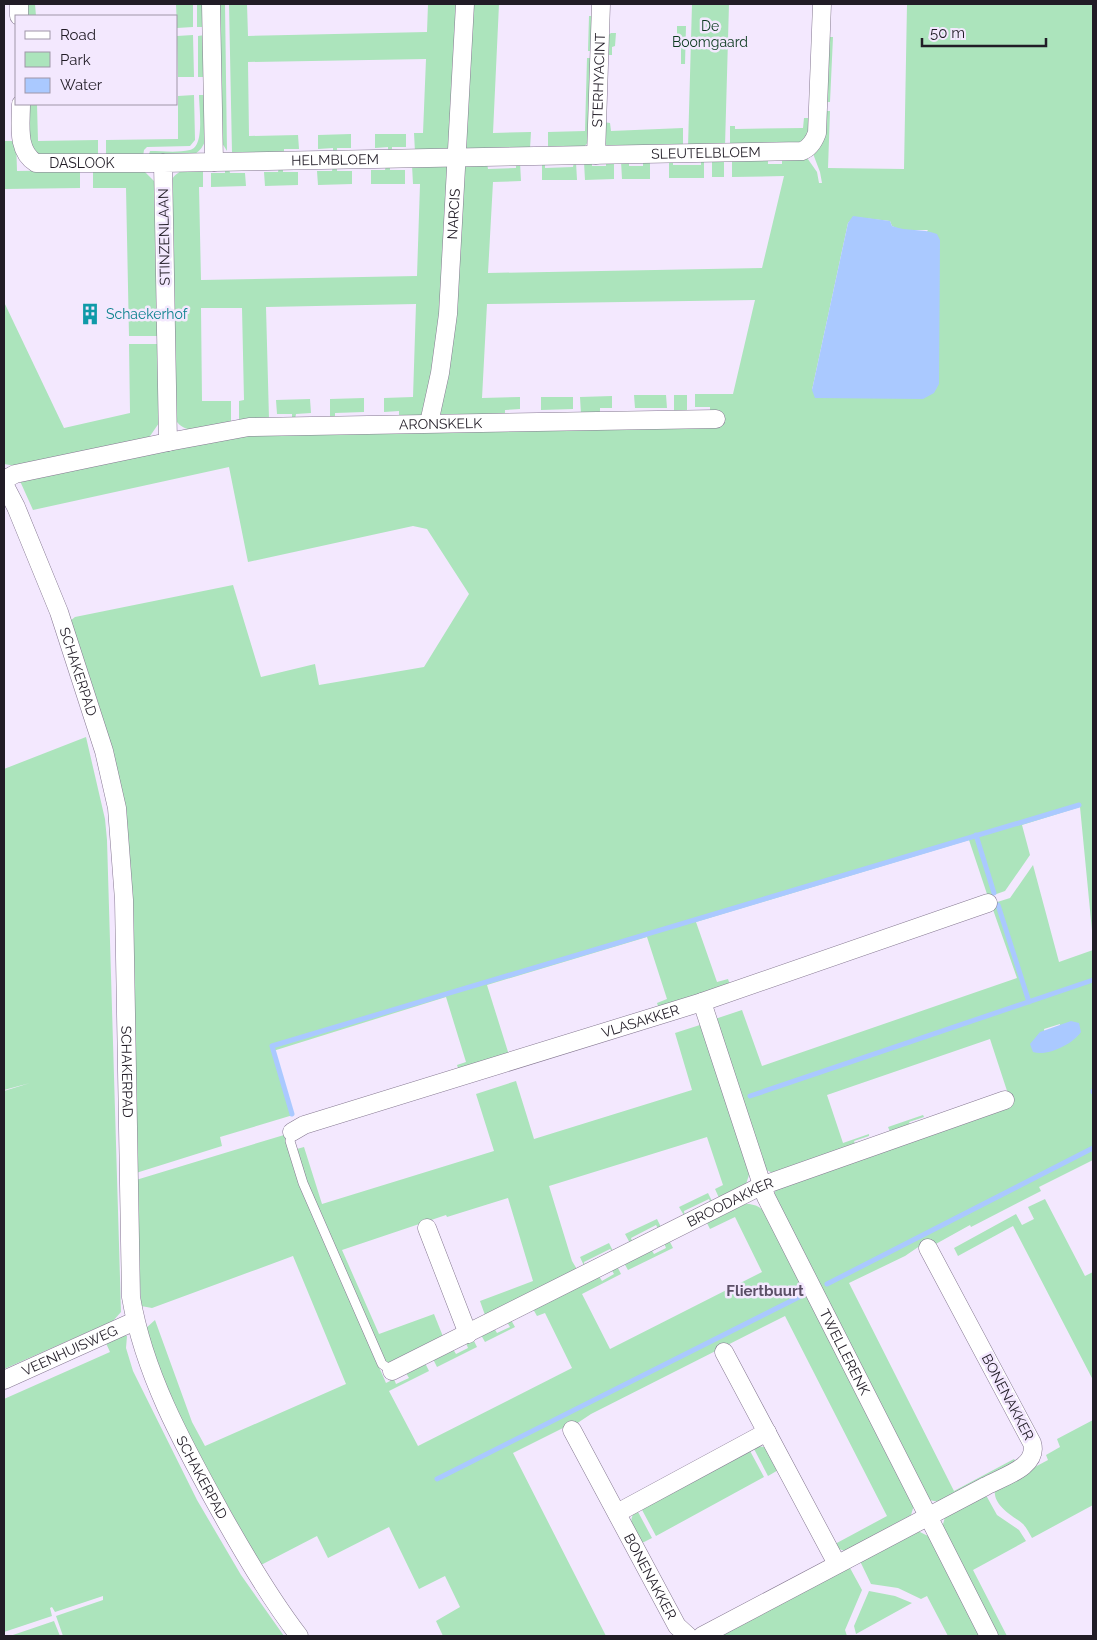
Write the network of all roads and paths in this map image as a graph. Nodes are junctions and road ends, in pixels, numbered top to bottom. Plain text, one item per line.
1 (211, 4) edge
2 (465, 4) edge
3 (601, 4) edge
4 (822, 4) edge
5 (21, 105) edge
6 (596, 155) junction
7 (457, 157) junction
8 (214, 162) junction
9 (163, 163) junction
10 (716, 419) dead end
11 (429, 423) junction
12 (168, 442) junction
13 (4, 480) edge
14 (4, 484) edge
15 (988, 903) dead end
16 (702, 1002) junction
17 (1005, 1100) dead end
18 (292, 1132) joint
19 (761, 1186) junction
20 (427, 1228) dead end
21 (928, 1248) dead end
22 (135, 1321) junction
23 (468, 1334) junction
24 (724, 1352) dead end
25 (392, 1371) joint
26 (4, 1380) edge
27 (572, 1430) dead end
28 (767, 1432) junction
29 (617, 1513) junction
30 (928, 1516) junction
31 (837, 1564) junction
32 (300, 1636) edge
33 (688, 1636) edge
34 (702, 1636) edge
35 (989, 1636) edge

1 - 8 street
2 - 7 street, NARCIS
3 - 6 street, STERHYACINT
4 - 6 street, SLEUTELBLOEM
5 - 9 street, DASLOOK
6 - 7 street, SLEUTELBLOEM
7 - 8 street, HELMBLOEM
7 - 11 street, NARCIS
8 - 9 street
9 - 12 street, STINZENLAAN
10 - 11 street, ARONSKELK
11 - 12 street, ARONSKELK
12 - 13 street
14 - 22 street, SCHAKERPAD
15 - 16 street, VLASAKKER
16 - 18 street, VLASAKKER
16 - 19 street, TWELLERENK
17 - 19 street, BROODAKKER
18 - 25 lane
19 - 23 street, BROODAKKER
19 - 30 street, TWELLERENK
20 - 23 street
21 - 30 street, BONENAKKER
22 - 26 street, VEENHUISWEG
22 - 32 street, SCHAKERPAD
23 - 25 street, BROODAKKER
24 - 28 street
27 - 29 street, BONENAKKER
28 - 29 street
28 - 31 street
29 - 33 street, BONENAKKER
30 - 31 street, BONENAKKER
30 - 35 street, TWELLERENK
31 - 34 street, BONENAKKER

